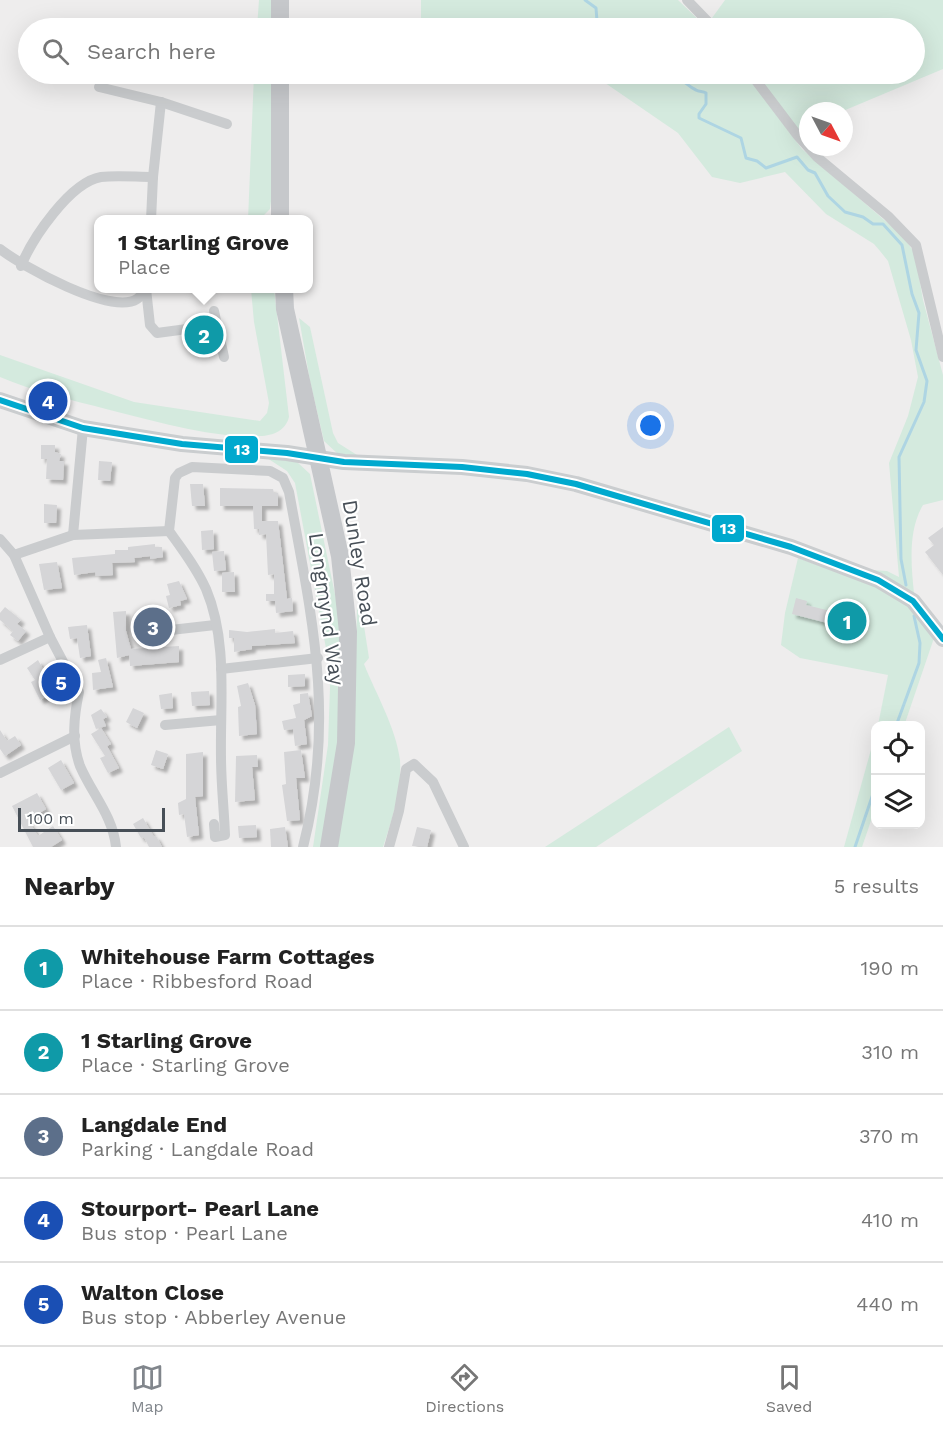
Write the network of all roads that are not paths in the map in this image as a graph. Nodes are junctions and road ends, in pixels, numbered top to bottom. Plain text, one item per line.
1 (280, 0) edge
2 (687, 0) edge
3 (280, 18) edge
4 (704, 18) edge
5 (280, 84) edge
6 (759, 84) edge
7 (99, 87) dead end
8 (161, 102) junction
9 (227, 124) dead end
10 (153, 177) junction
11 (151, 215) edge
12 (280, 215) edge
13 (0, 249) edge
14 (21, 266) junction
15 (142, 293) edge
16 (146, 293) edge
17 (284, 293) edge
18 (214, 311) dead end
19 (217, 325) junction
20 (224, 357) dead end
21 (943, 357) edge
22 (0, 400) edge
23 (83, 428) junction
24 (318, 458) junction
25 (169, 531) junction
26 (73, 535) junction
27 (0, 539) edge
28 (14, 555) junction
29 (149, 621) dead end
30 (215, 626) junction
31 (50, 637) junction
32 (943, 639) edge
33 (318, 658) junction
34 (0, 660) edge
35 (221, 669) junction
36 (221, 720) junction
37 (165, 725) dead end
38 (75, 736) junction
39 (0, 773) edge
40 (214, 824) dead end
41 (116, 847) edge
42 (303, 847) edge
43 (329, 847) edge
44 (388, 847) edge
45 (464, 847) edge

1 - 3 main road
2 - 4 street
5 - 12 main road
6 - 21 street
7 - 8 street
8 - 9 street
8 - 10 street
10 - 11 street
10 - 14 street
13 - 14 street
14 - 15 street
16 - 19 street
17 - 24 main road, Dunley Road
18 - 19 street
19 - 20 street
22 - 23 main road
23 - 24 main road
23 - 26 street
24 - 32 main road
24 - 43 main road, Dunley Road
25 - 26 street
25 - 30 street
25 - 33 street, Longmynd Way
26 - 28 street
27 - 28 street
28 - 31 street
29 - 30 street
30 - 35 street
31 - 34 street
31 - 38 street
33 - 35 street
33 - 42 street, Longmynd Way
35 - 36 street
36 - 37 street
36 - 40 street
38 - 39 street
38 - 41 street
44 - 45 street

